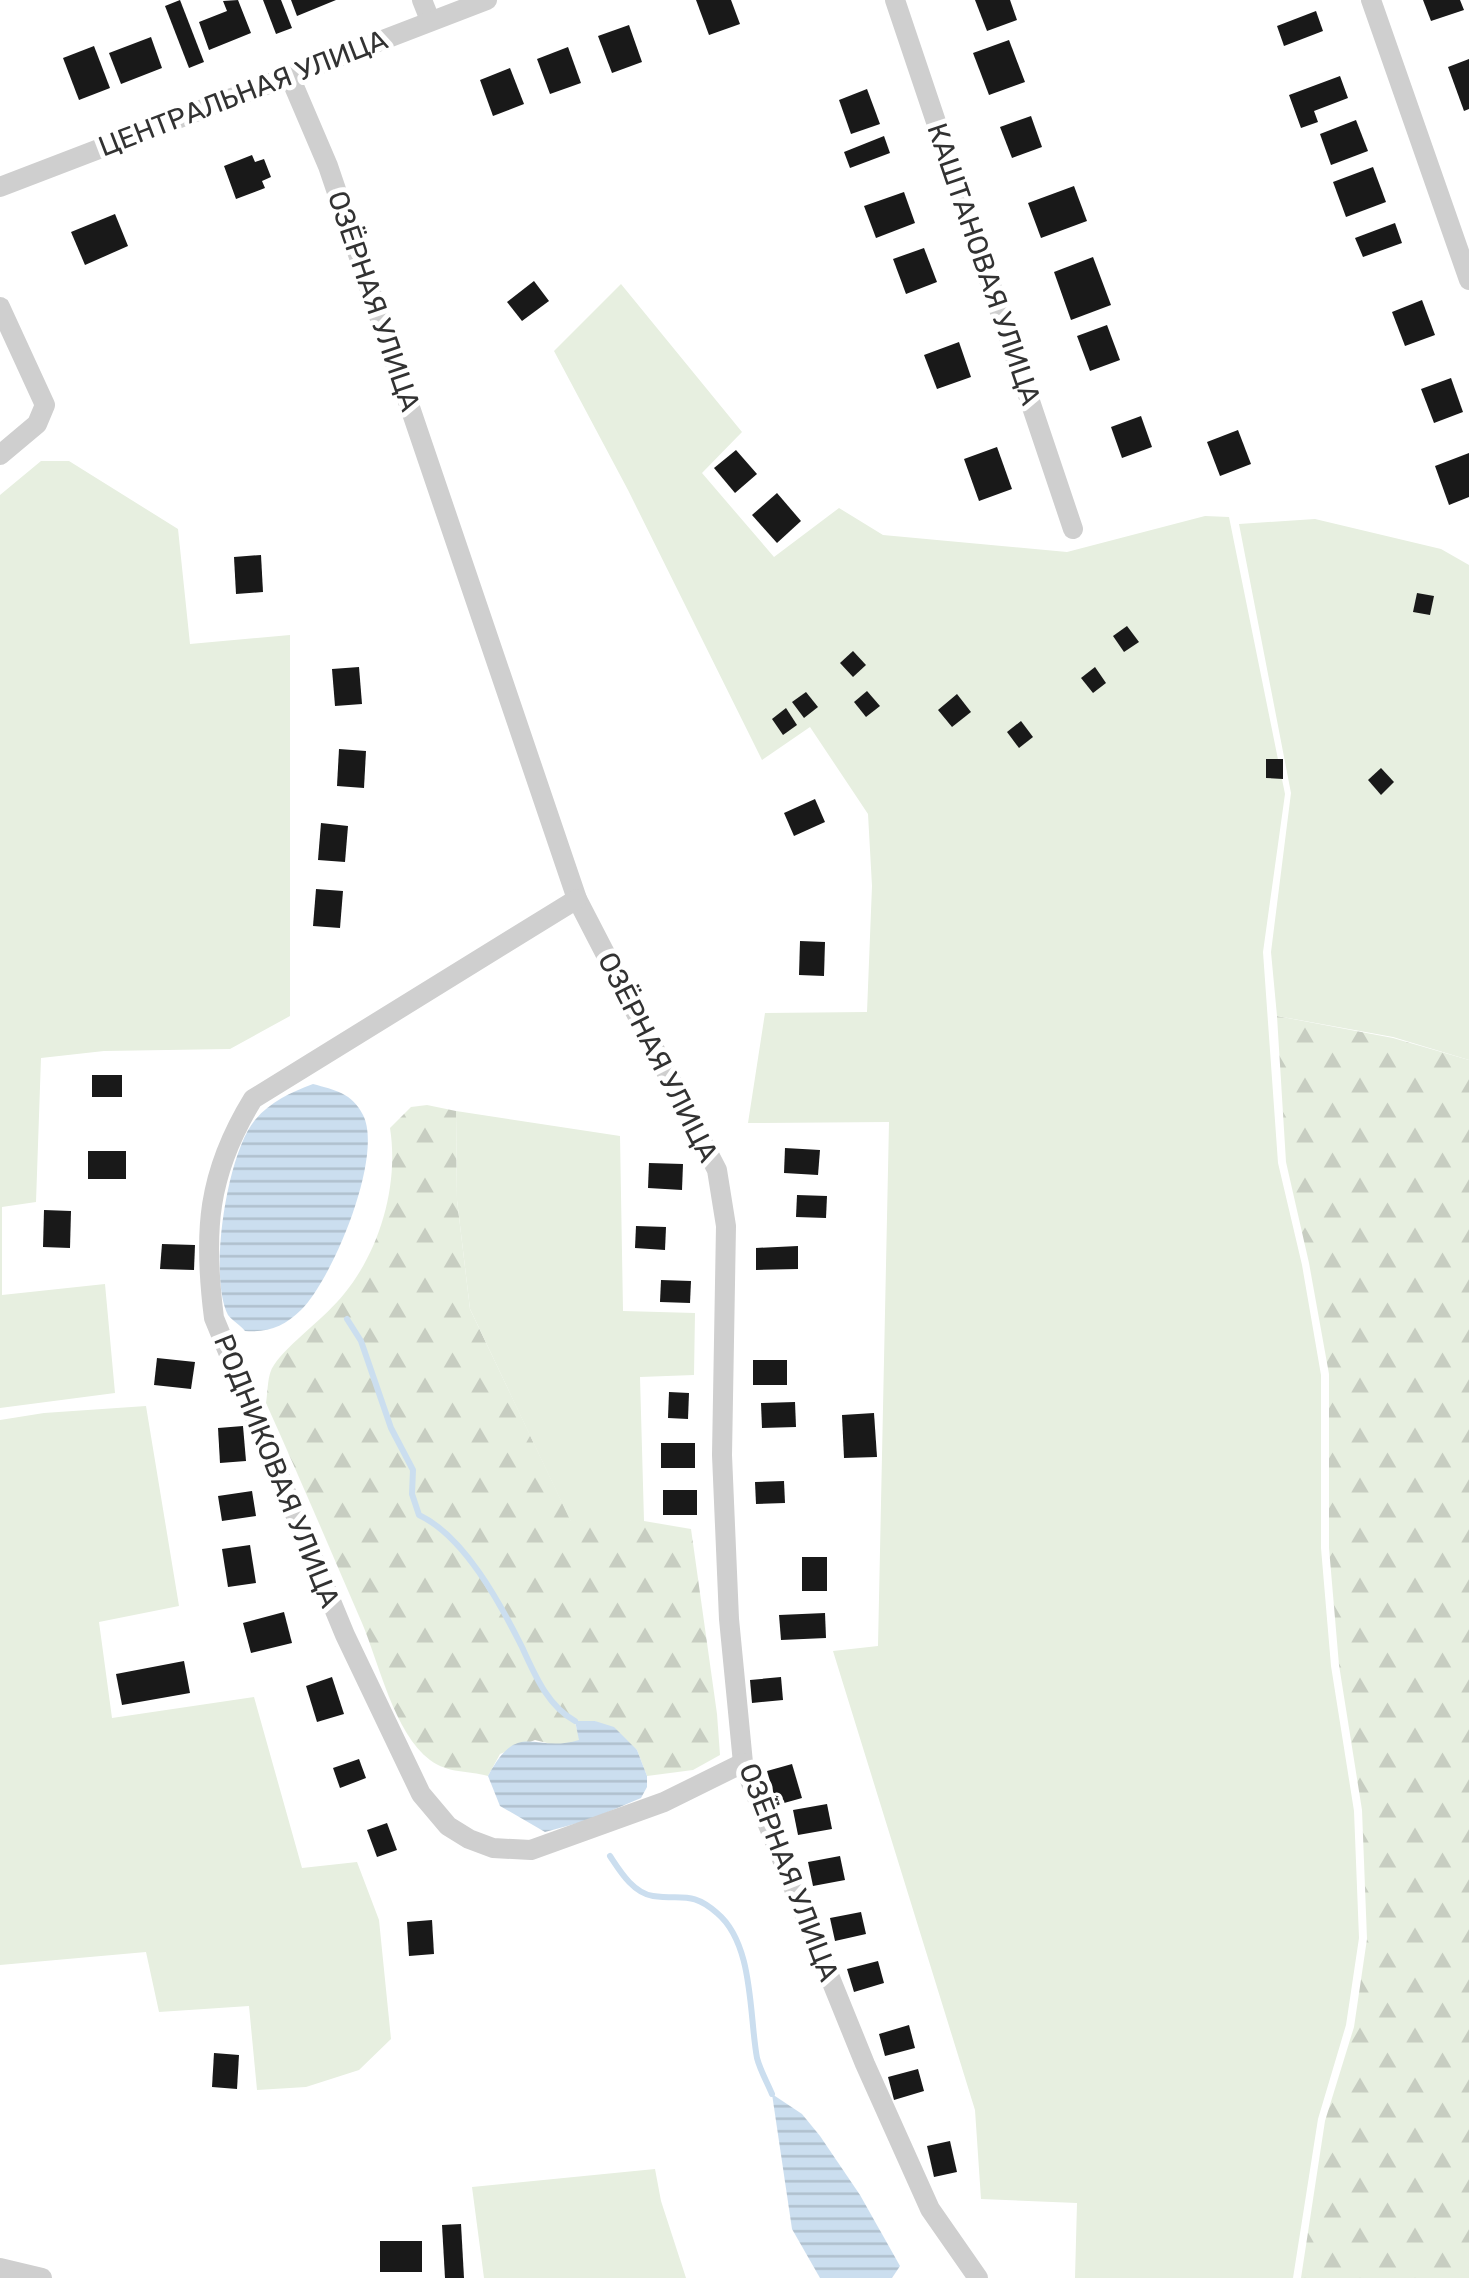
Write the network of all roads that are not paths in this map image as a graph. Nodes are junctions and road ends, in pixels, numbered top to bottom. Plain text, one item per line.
1 (422, 0) edge
2 (487, 0) edge
3 (895, 0) edge
4 (1371, 0) edge
5 (430, 20) junction
6 (290, 76) junction
7 (0, 187) edge
8 (1469, 280) edge
9 (0, 307) edge
10 (0, 455) edge
11 (1072, 529) dead end
12 (577, 900) junction
13 (743, 1763) junction
14 (0, 2268) edge
15 (42, 2278) edge
16 (978, 2278) edge

1 - 5 street
2 - 5 street, ЦЕНТРАЛЬНАЯ УЛИЦА
3 - 11 street, КАШТАНОВАЯ УЛИЦА
4 - 8 street
5 - 6 street, ЦЕНТРАЛЬНАЯ УЛИЦА
6 - 7 street, ЦЕНТРАЛЬНАЯ УЛИЦА
6 - 12 street, ОЗЁРНАЯ УЛИЦА
9 - 10 street
12 - 13 street, ОЗЁРНАЯ УЛИЦА
12 - 13 street, РОДНИКОВАЯ УЛИЦА
13 - 16 street, ОЗЁРНАЯ УЛИЦА
14 - 15 street

